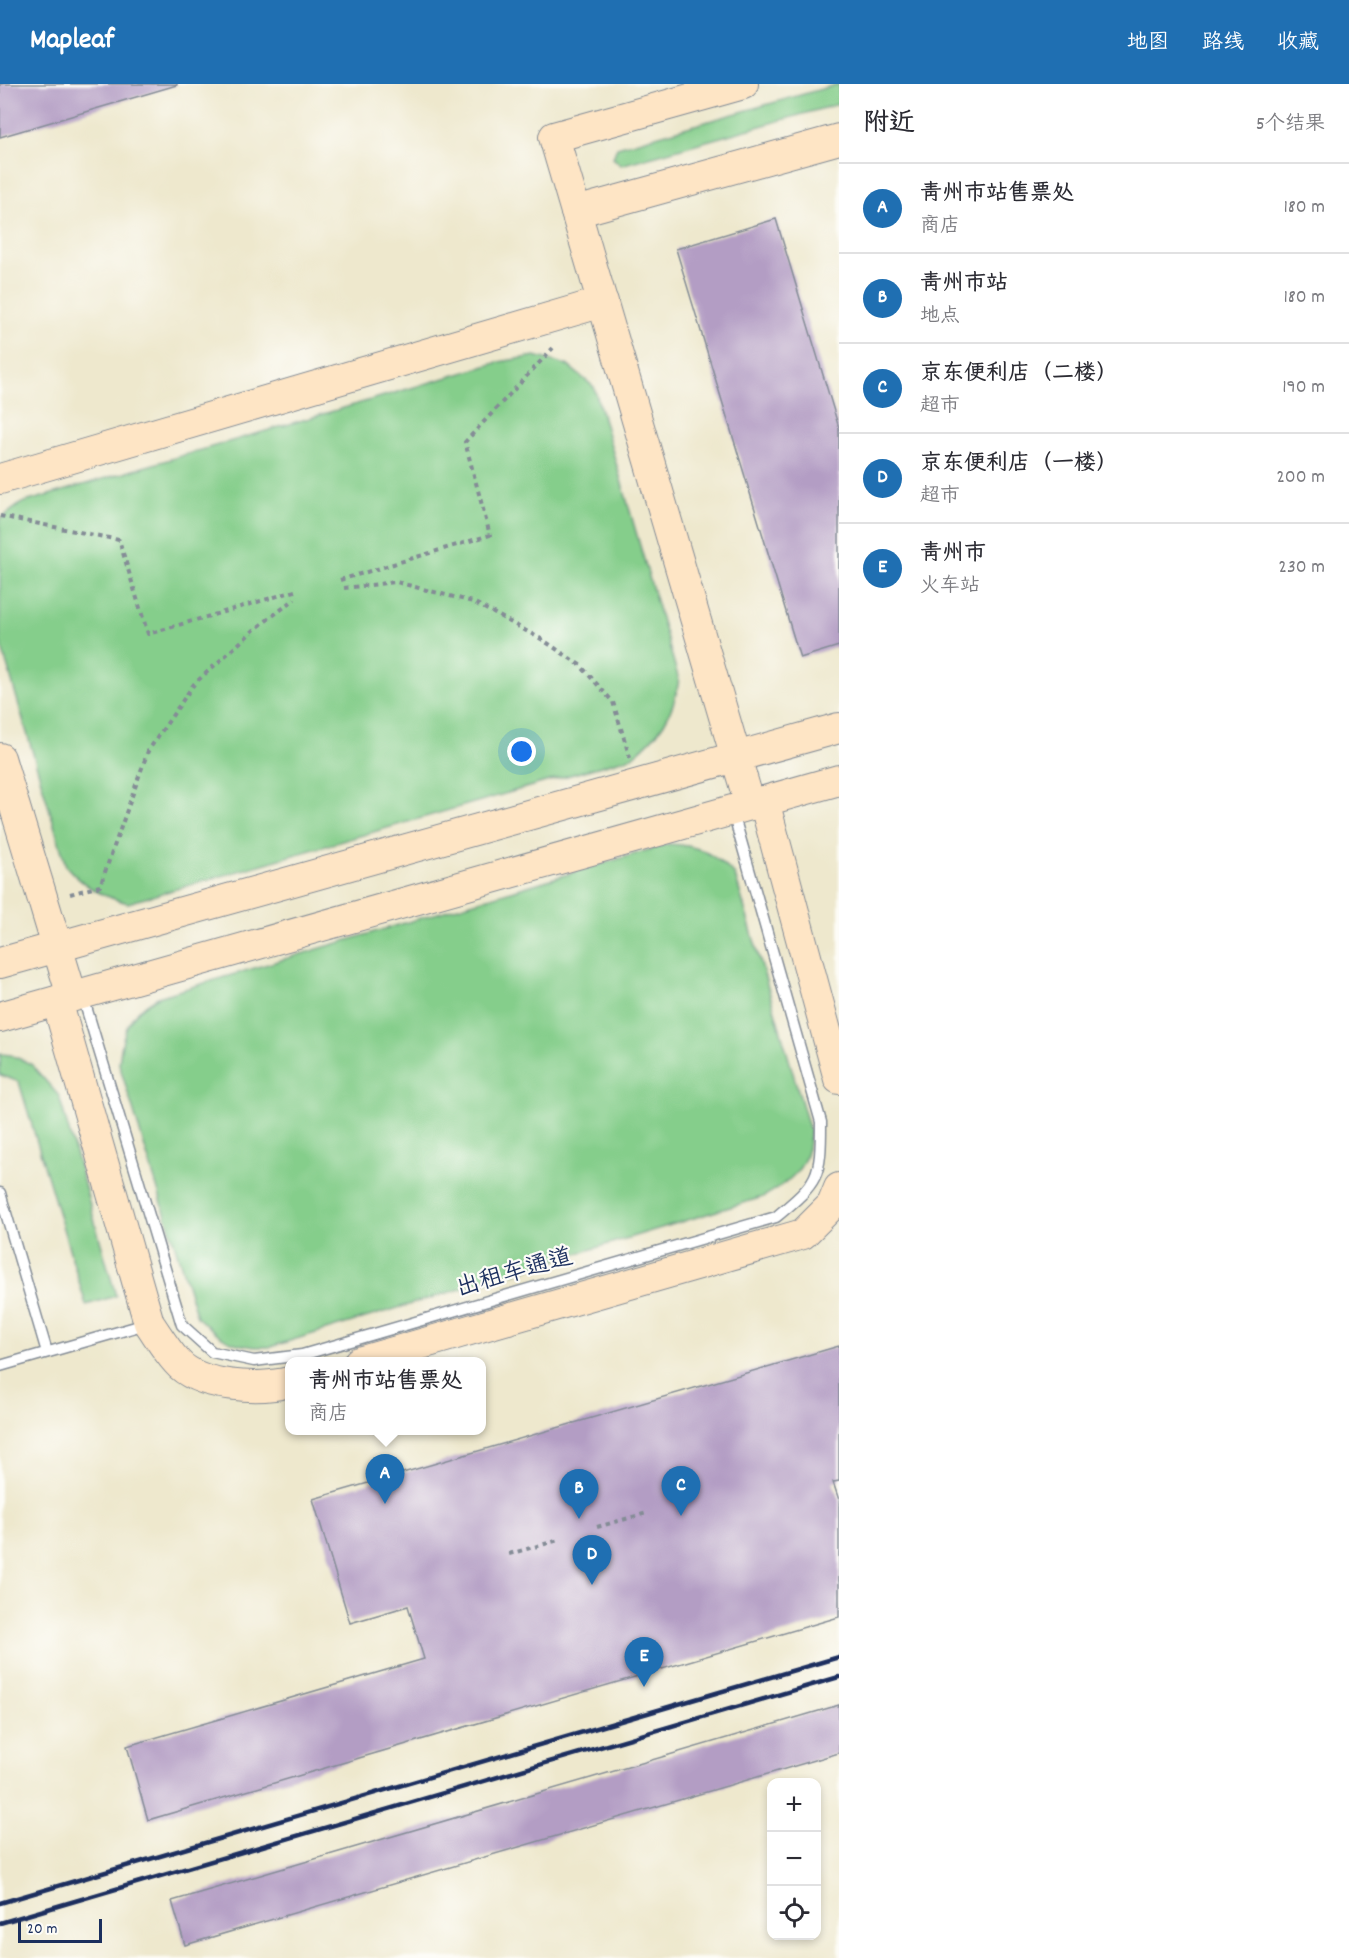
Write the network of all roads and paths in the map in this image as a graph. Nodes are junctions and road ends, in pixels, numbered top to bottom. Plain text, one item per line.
1 (743, 84) edge
2 (839, 139) edge
3 (576, 212) junction
4 (603, 302) junction
5 (554, 347) dead end
6 (0, 478) edge
7 (0, 516) edge
8 (340, 580) dead end
9 (344, 588) dead end
10 (295, 591) dead end
11 (295, 599) dead end
12 (839, 728) edge
13 (736, 757) junction
14 (0, 758) edge
15 (839, 780) edge
16 (638, 784) junction
17 (749, 805) junction
18 (43, 901) junction
19 (57, 947) junction
20 (0, 963) edge
21 (70, 997) junction
22 (0, 1017) edge
23 (839, 1079) edge
24 (839, 1188) edge
25 (0, 1193) edge
26 (149, 1323) junction
27 (47, 1352) junction
28 (285, 1357) edge
29 (286, 1357) edge
30 (376, 1357) edge
31 (0, 1366) edge
32 (285, 1383) edge
33 (647, 1512) dead end
34 (597, 1527) dead end
35 (559, 1540) dead end
36 (509, 1554) dead end

1 - 3 street
2 - 3 street
3 - 4 street
4 - 6 street
4 - 13 street
5 - 8 path
7 - 10 path
9 - 16 path
11 - 18 path
12 - 13 street
13 - 16 street
13 - 17 street
14 - 18 street
15 - 17 street
16 - 19 street
17 - 21 street
17 - 23 street
17 - 29 lane, 出租车通道
18 - 19 street
19 - 20 street
19 - 21 street
21 - 22 street
21 - 26 street
21 - 28 lane, 出租车通道
24 - 30 street
25 - 27 lane
26 - 27 lane
26 - 32 street
27 - 31 lane
33 - 34 path
35 - 36 path

